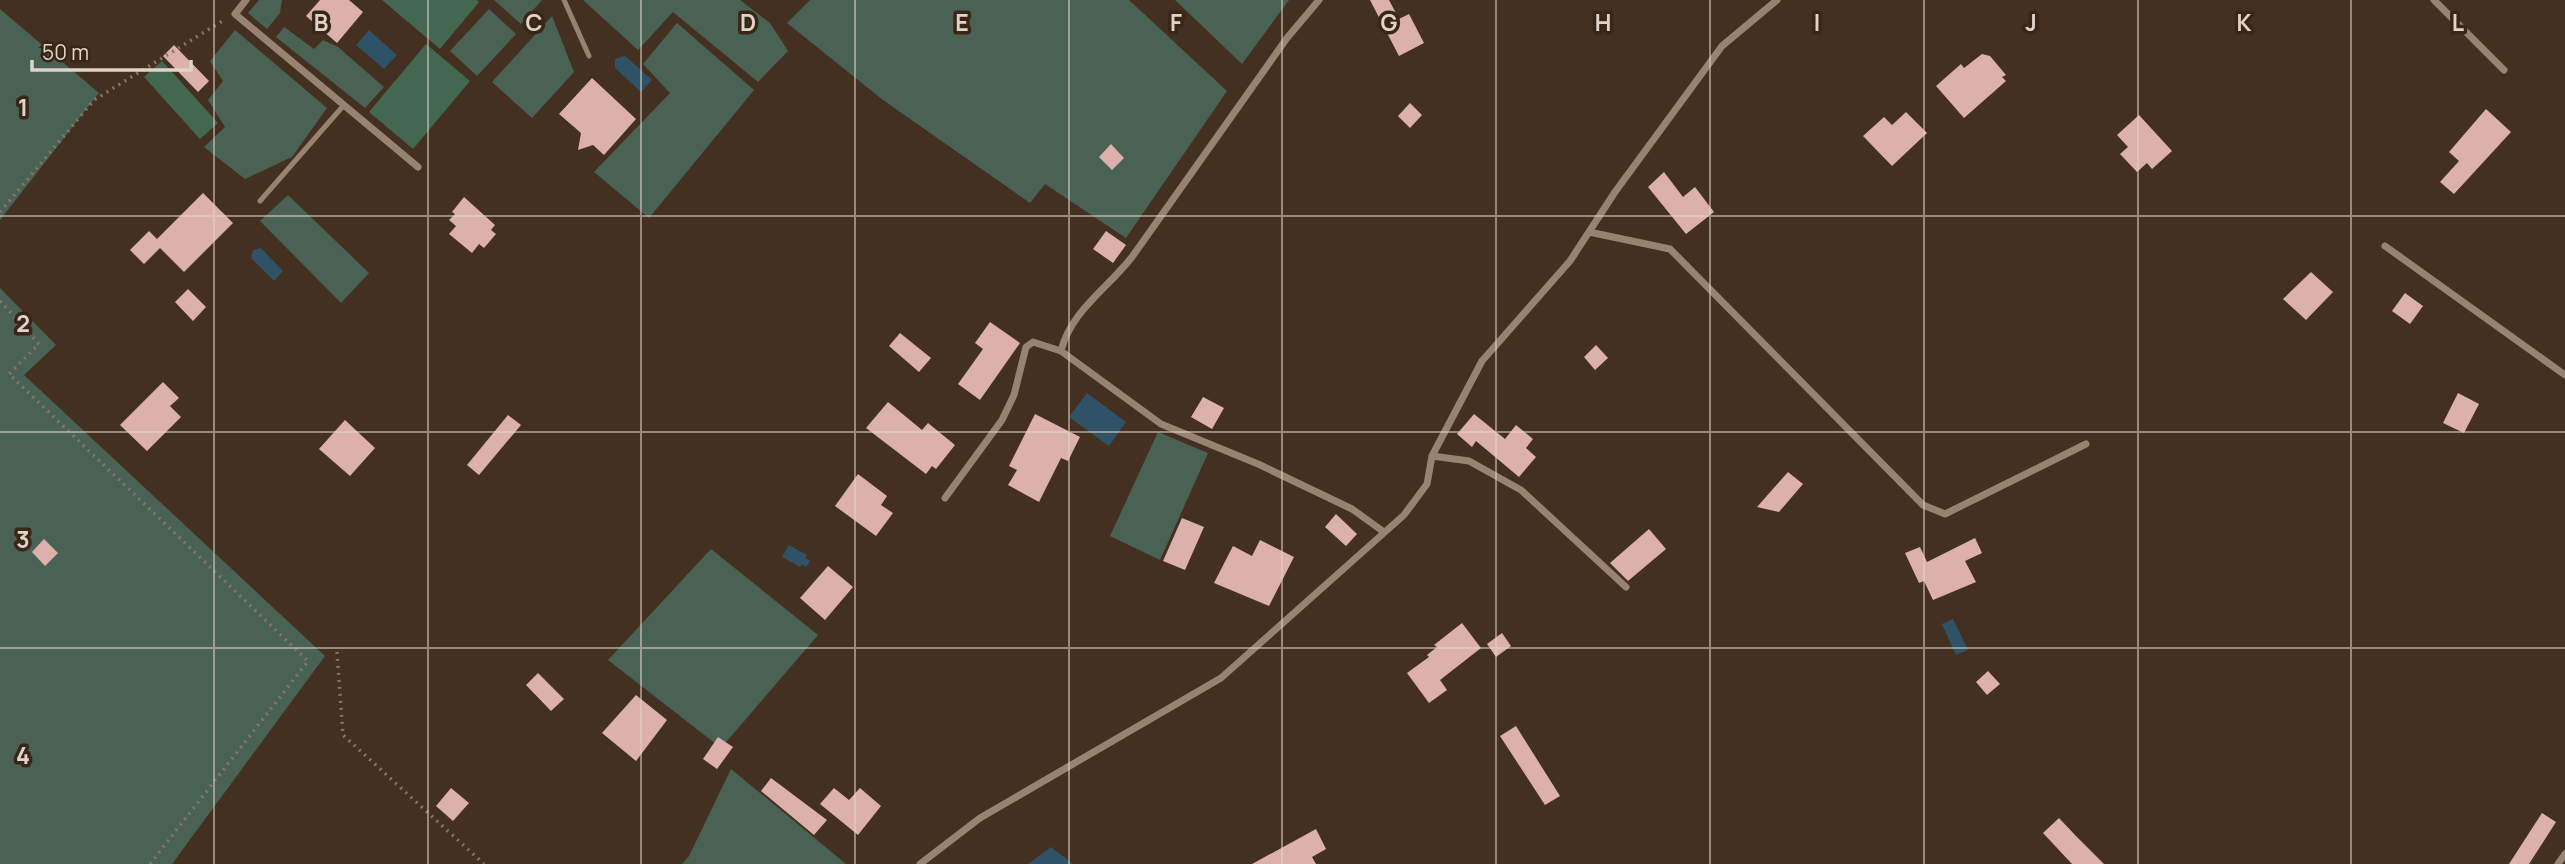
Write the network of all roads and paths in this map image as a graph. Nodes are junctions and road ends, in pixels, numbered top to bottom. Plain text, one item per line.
1 (246, 0) edge
2 (564, 0) edge
3 (1319, 0) edge
4 (1777, 0) edge
5 (2434, 0) edge
6 (235, 14) junction
7 (589, 57) dead end
8 (2504, 70) dead end
9 (344, 104) junction
10 (418, 167) dead end
11 (260, 201) dead end
12 (0, 212) edge
13 (1589, 232) junction
14 (2385, 246) dead end
15 (0, 301) edge
16 (1061, 351) junction
17 (2565, 375) edge
18 (2086, 444) dead end
19 (1432, 456) junction
20 (945, 498) dead end
21 (1384, 532) junction
22 (1626, 587) dead end
23 (337, 652) dead end
24 (2565, 853) edge
25 (926, 862) edge
26 (150, 864) edge
27 (484, 864) edge
28 (2558, 864) edge

1 - 6 street
2 - 7 lane
3 - 16 street
4 - 13 street
5 - 8 street
6 - 9 street
6 - 12 path
9 - 10 street
9 - 11 lane
13 - 18 street
13 - 19 street
14 - 17 street
15 - 26 path
16 - 20 street
16 - 21 street
19 - 21 street
19 - 22 street
21 - 25 street
23 - 27 path
24 - 28 street

